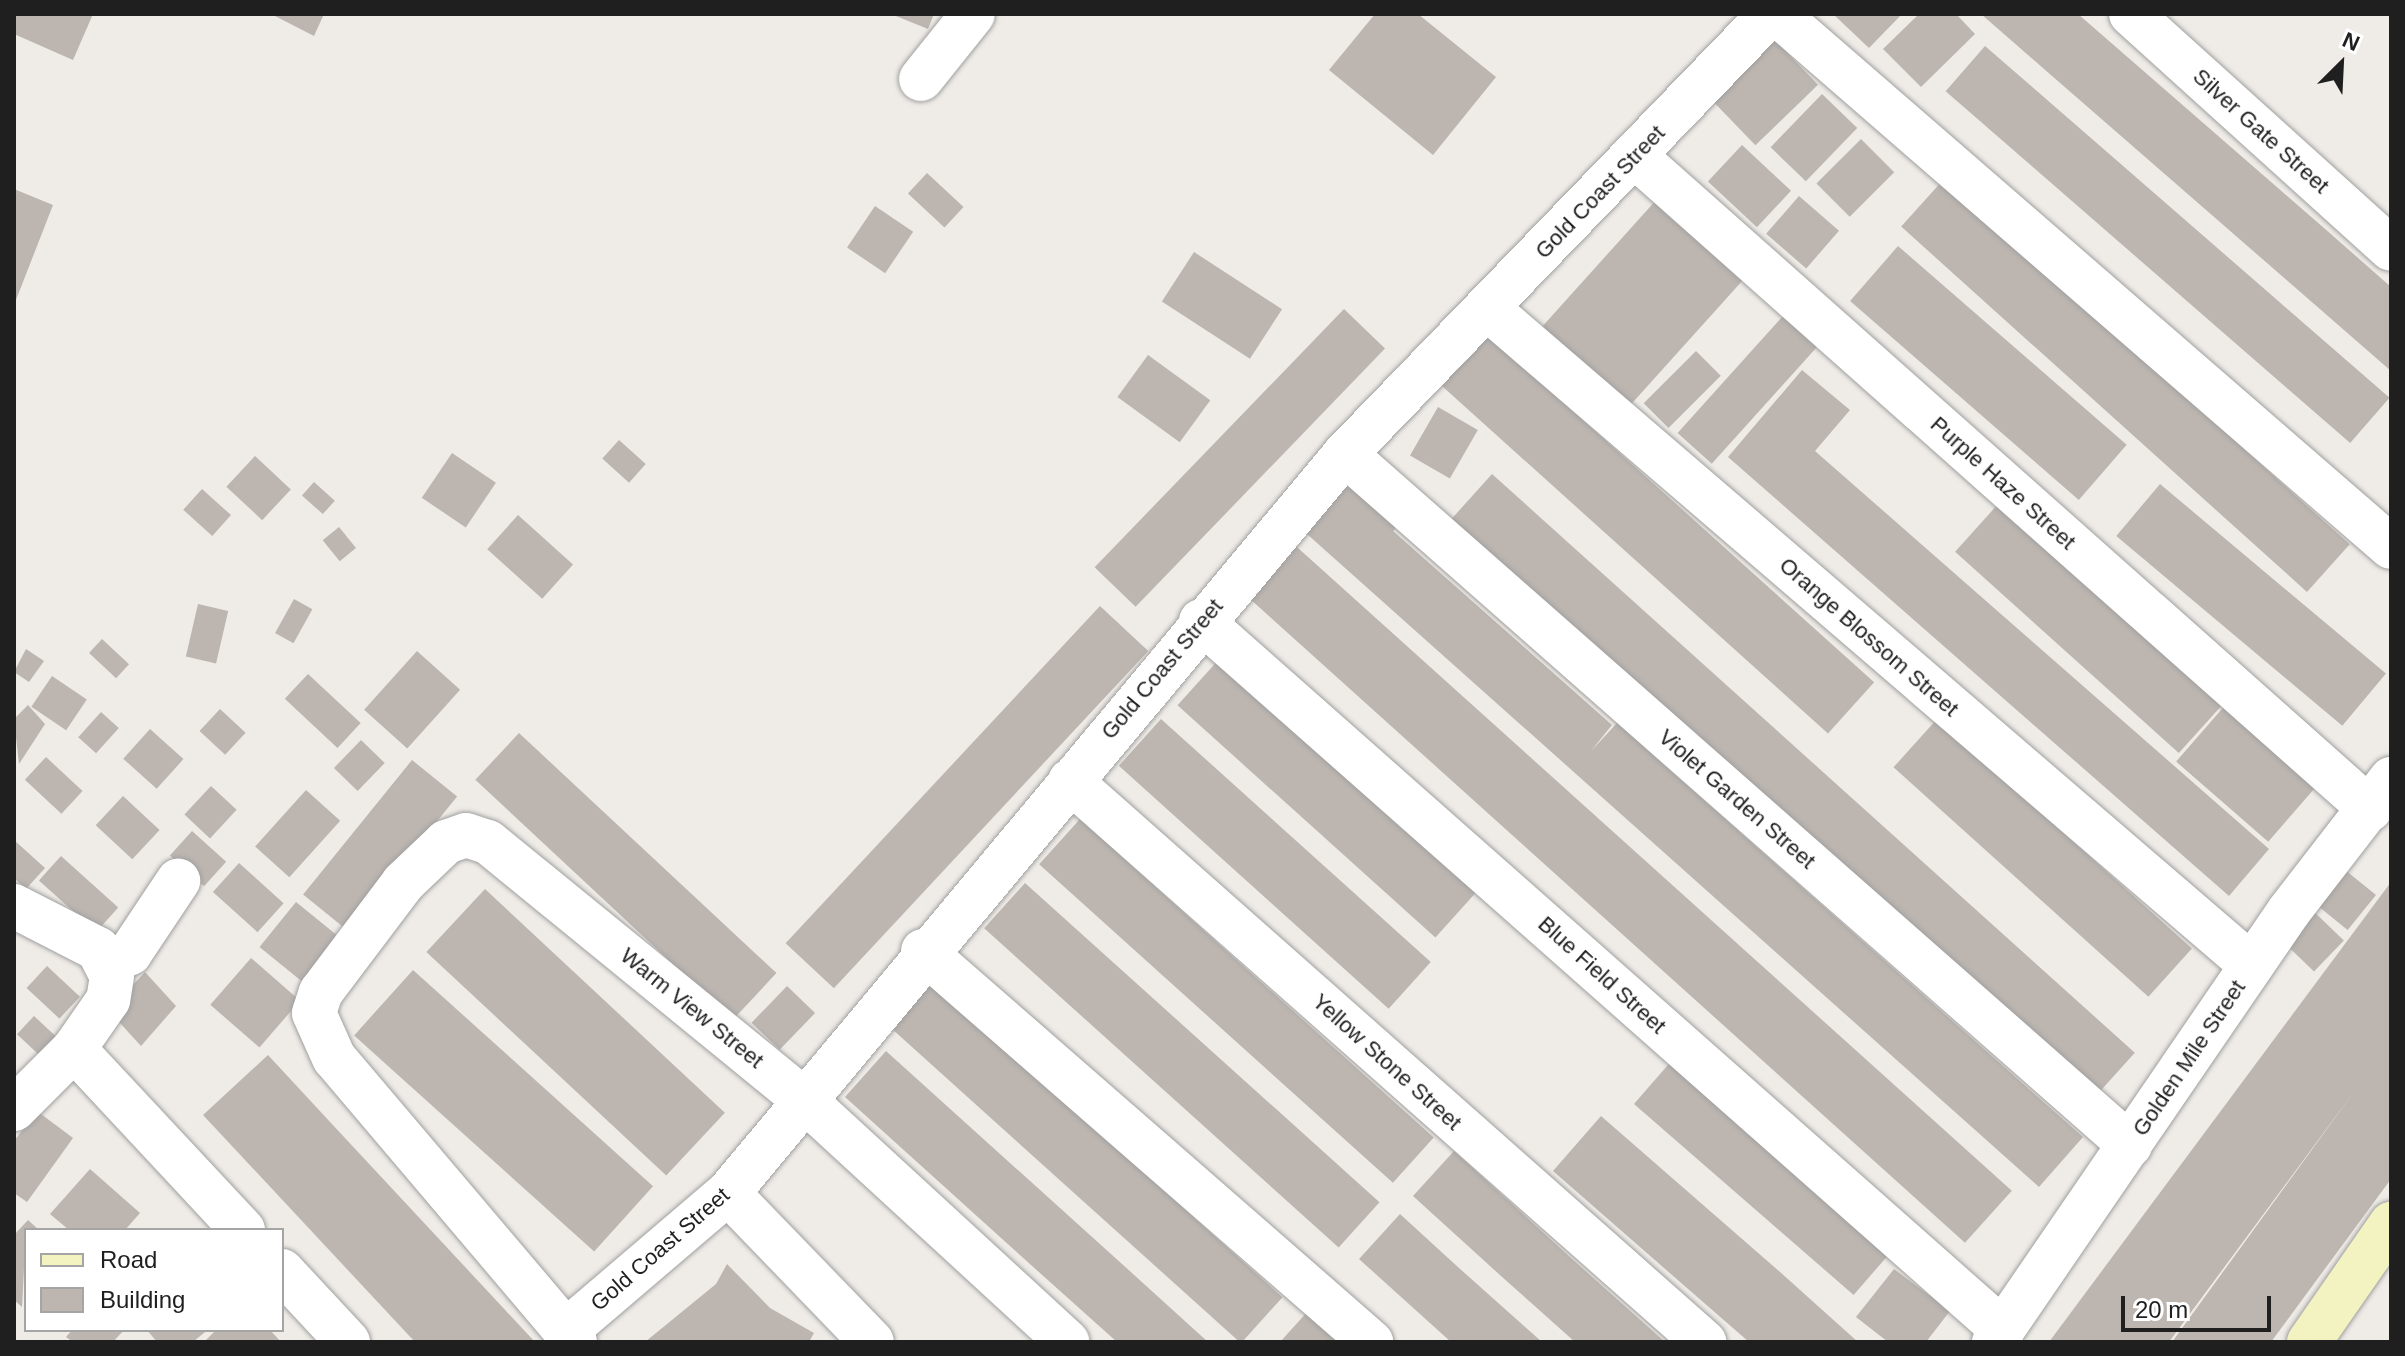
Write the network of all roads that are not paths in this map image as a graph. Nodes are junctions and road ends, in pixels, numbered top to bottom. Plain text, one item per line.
1 (973, 14) edge
2 (1770, 14) edge
3 (1777, 14) edge
4 (2131, 14) edge
5 (921, 79) dead end
6 (1636, 157) junction
7 (2391, 249) edge
8 (1487, 308) junction
9 (1345, 454) junction
10 (2391, 547) edge
11 (1201, 621) junction
12 (1070, 781) junction
13 (2380, 794) edge
14 (178, 881) dead end
15 (14, 906) edge
16 (923, 951) junction
17 (108, 962) junction
18 (2251, 965) junction
19 (74, 1049) junction
20 (801, 1097) junction
21 (14, 1109) edge
22 (2130, 1145) junction
23 (728, 1193) junction
24 (2391, 1224) edge
25 (241, 1228) edge
26 (284, 1273) edge
27 (1998, 1336) edge
28 (570, 1337) edge
29 (348, 1342) edge
30 (872, 1342) edge
31 (1067, 1342) edge
32 (1371, 1342) edge
33 (1704, 1342) edge
34 (2309, 1342) edge

1 - 5 street
2 - 6 street, Gold Coast Street
3 - 10 street
4 - 7 street, Silver Gate Street
6 - 8 street, Gold Coast Street
6 - 13 street, Purple Haze Street
8 - 9 street, Gold Coast Street
8 - 18 street, Orange Blossom Street
9 - 11 street, Gold Coast Street
9 - 22 street, Violet Garden Street
11 - 12 street, Gold Coast Street
11 - 27 street, Blue Field Street
12 - 16 street, Gold Coast Street
12 - 33 street, Yellow Stone Street
13 - 18 street, Golden Mile Street
14 - 17 street
15 - 17 street
16 - 20 street, Gold Coast Street
16 - 32 street
17 - 19 street
18 - 22 street, Golden Mile Street
19 - 21 street
19 - 25 street
20 - 23 street, Gold Coast Street
20 - 28 street, Warm View Street
20 - 31 street, Warm View Street
22 - 27 street, Golden Mile Street
23 - 28 street, Gold Coast Street
23 - 30 street
24 - 34 street
26 - 29 street

